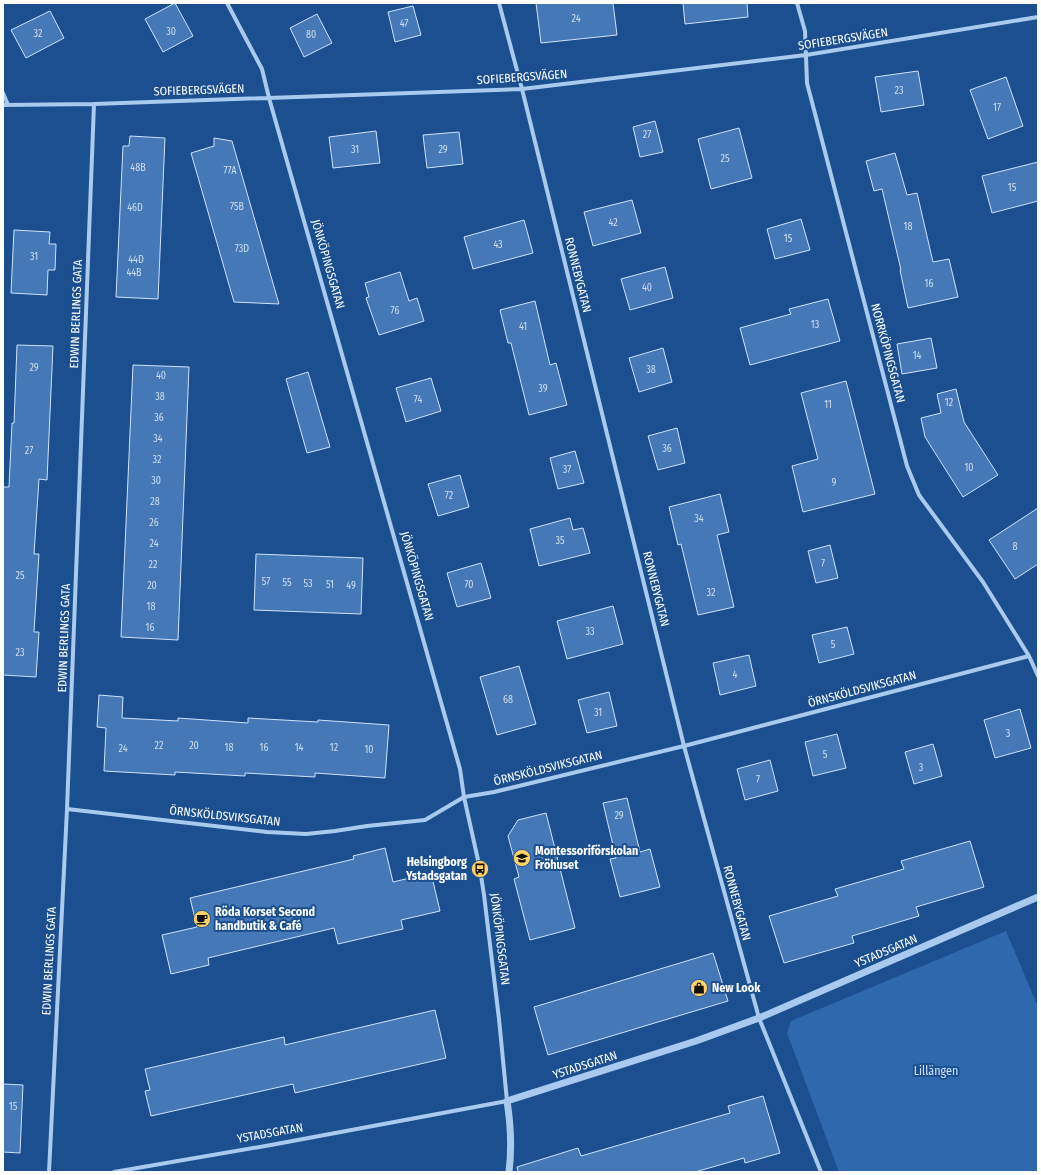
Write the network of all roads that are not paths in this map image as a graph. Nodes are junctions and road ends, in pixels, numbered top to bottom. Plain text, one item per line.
1 (227, 3) edge
2 (499, 3) edge
3 (797, 3) edge
4 (1038, 16) edge
5 (806, 56) junction
6 (522, 89) junction
7 (3, 94) edge
8 (269, 98) junction
9 (94, 104) junction
10 (3, 105) edge
11 (8, 105) junction
12 (1029, 656) junction
13 (1038, 676) edge
14 (684, 746) junction
15 (464, 797) junction
16 (67, 809) junction
17 (1038, 897) edge
18 (758, 1018) junction
19 (507, 1101) junction
20 (49, 1172) edge
21 (114, 1172) edge
22 (509, 1172) edge
23 (821, 1172) edge

1 - 8 street, JÖNKÖPINGSGATAN
2 - 6 street, RONNEBYGATAN
3 - 5 street, NORRKÖPINGSGATAN
4 - 5 street, SOFIEBERGSVÄGEN
5 - 6 street, SOFIEBERGSVÄGEN
5 - 12 street, NORRKÖPINGSGATAN
6 - 8 street, SOFIEBERGSVÄGEN
6 - 14 street, RONNEBYGATAN
7 - 11 street
8 - 9 street, SOFIEBERGSVÄGEN
8 - 15 street, JÖNKÖPINGSGATAN
9 - 11 street, SOFIEBERGSVÄGEN
9 - 16 street, EDWIN BERLINGS GATA
10 - 11 street, SOFIEBERGSVÄGEN
12 - 13 street, NORRKÖPINGSGATAN
12 - 14 street, ÖRNSKÖLDSVIKSGATAN
14 - 15 street, ÖRNSKÖLDSVIKSGATAN
14 - 18 street, RONNEBYGATAN
15 - 16 street, ÖRNSKÖLDSVIKSGATAN
15 - 19 street, JÖNKÖPINGSGATAN
16 - 20 street, EDWIN BERLINGS GATA
17 - 18 street, YSTADSGATAN
18 - 19 street, YSTADSGATAN
18 - 23 street, RONNEBYGATAN
19 - 21 street, YSTADSGATAN
19 - 22 street, JÖNKÖPINGSGATAN

